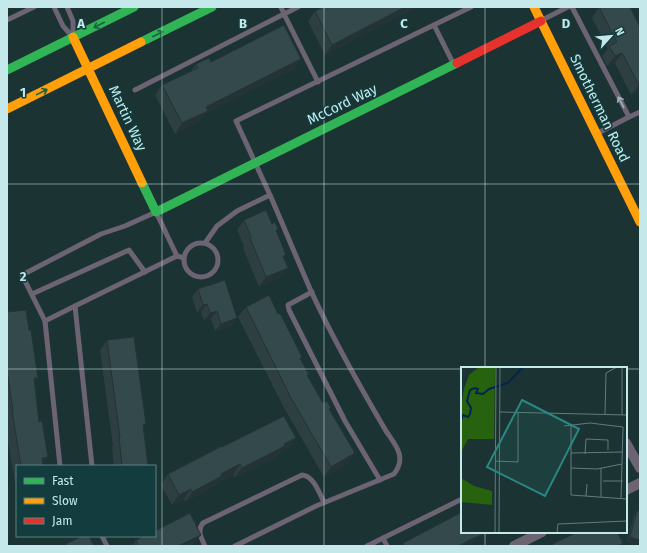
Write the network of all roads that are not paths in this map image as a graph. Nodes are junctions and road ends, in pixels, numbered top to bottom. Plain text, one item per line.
1 (34, 7) edge
2 (54, 7) edge
3 (67, 7) edge
4 (134, 7) edge
5 (212, 7) edge
6 (281, 7) edge
7 (298, 7) edge
8 (471, 7) edge
9 (534, 7) edge
10 (568, 7) edge
11 (572, 7) edge
12 (284, 14) junction
13 (7, 20) edge
14 (541, 21) junction
15 (434, 25) junction
16 (73, 37) junction
17 (454, 64) junction
18 (89, 69) junction
19 (7, 70) edge
20 (318, 82) junction
21 (135, 90) dead end
22 (7, 109) edge
23 (640, 112) edge
24 (629, 117) junction
25 (597, 134) junction
26 (255, 163) junction
27 (270, 195) junction
28 (156, 212) junction
29 (640, 222) edge
30 (205, 243) junction
31 (178, 256) junction
32 (184, 258) junction
33 (145, 272) junction
34 (312, 292) junction
35 (32, 294) junction
36 (75, 306) junction
37 (45, 321) junction
38 (627, 445) edge
39 (60, 465) edge
40 (92, 465) edge
41 (640, 468) edge
42 (380, 480) junction
43 (640, 483) edge
44 (627, 490) edge
45 (461, 499) edge
46 (324, 502) junction
47 (540, 533) edge
48 (102, 537) edge
49 (383, 538) junction
50 (107, 546) edge
51 (205, 546) edge
52 (235, 546) edge
53 (367, 546) edge
54 (387, 546) edge
55 (514, 546) edge

1 - 13 lane
2 - 16 lane
3 - 16 lane
4 -> 16 street
18 -> 5 street
6 - 12 lane
7 - 12 lane
8 - 15 lane
9 - 14 street, Smotherman Road
10 - 14 lane
24 -> 11 lane
12 - 20 lane
12 - 21 lane
14 - 17 street, McCord Way
14 - 25 street, Smotherman Road
15 - 17 lane
15 - 20 lane
16 - 18 street, Martin Way
16 - 19 street
17 - 26 street, McCord Way
22 -> 18 street
18 - 28 street, Martin Way
20 - 26 lane
23 - 24 lane
24 - 25 lane
25 - 29 street, Smotherman Road
26 - 27 lane
26 - 28 street, McCord Way
27 - 30 lane
27 - 34 lane
28 - 31 lane
28 - 35 lane
30 - 32 lane
30 - 32 lane
31 - 32 lane
31 - 33 lane
33 - 35 lane
33 - 36 lane
34 - 42 lane
34 - 42 lane
35 - 37 lane
36 - 37 lane
36 - 40 lane
37 - 39 lane
38 - 41 street
42 - 46 lane
43 - 44 street
45 - 49 lane
46 - 51 lane
46 - 52 lane
47 - 55 street
48 - 50 lane
49 - 53 lane
49 - 54 lane

